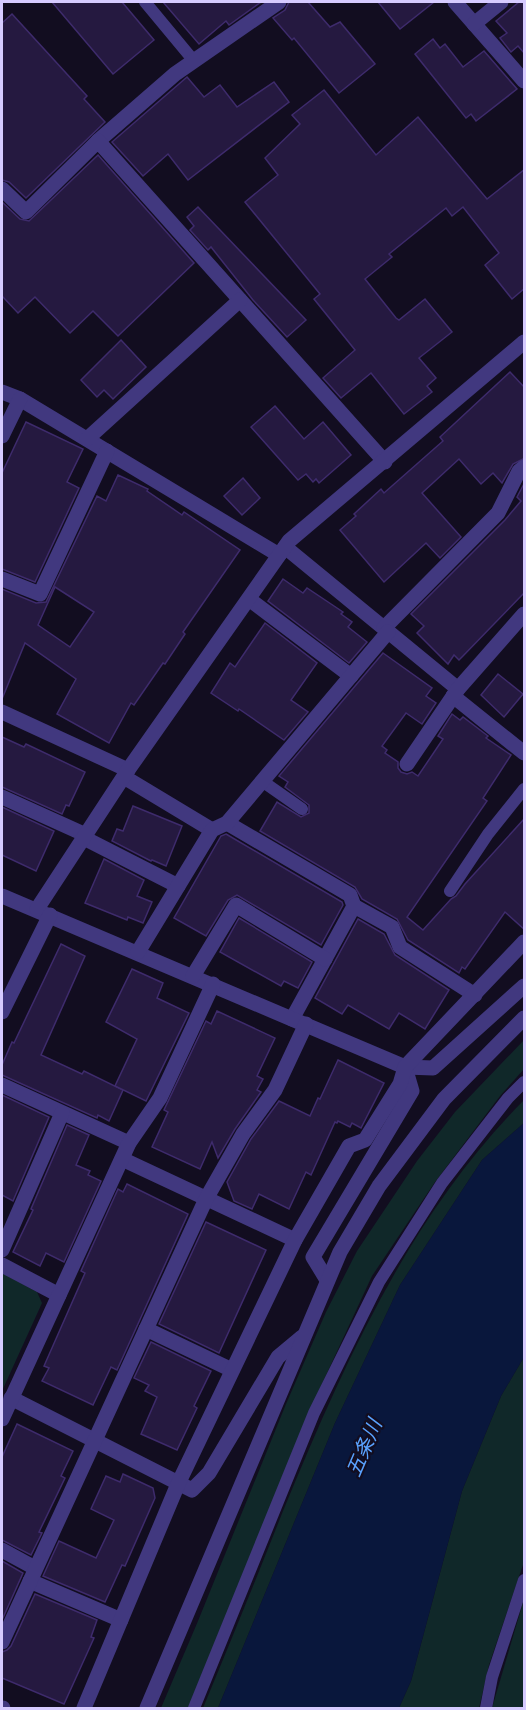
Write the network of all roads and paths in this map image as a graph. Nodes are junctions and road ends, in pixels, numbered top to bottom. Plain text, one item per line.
1 (145, 2) edge
2 (279, 2) edge
3 (454, 2) edge
4 (501, 2) edge
5 (474, 24) junction
6 (194, 61) junction
7 (525, 81) edge
8 (98, 141) junction
9 (2, 189) edge
10 (240, 300) junction
11 (522, 350) edge
12 (2, 392) edge
13 (20, 399) junction
14 (2, 436) edge
15 (87, 439) junction
16 (107, 451) junction
17 (386, 462) junction
18 (525, 466) edge
19 (282, 551) junction
20 (2, 579) edge
21 (249, 599) junction
22 (525, 614) edge
23 (386, 630) junction
24 (351, 676) junction
25 (456, 692) junction
26 (2, 712) edge
27 (525, 753) edge
28 (406, 764) dead end
29 (126, 773) junction
30 (262, 781) junction
31 (525, 789) edge
32 (2, 797) edge
33 (302, 809) dead end
34 (227, 823) junction
35 (212, 830) junction
36 (85, 836) junction
37 (178, 886) junction
38 (450, 891) dead end
39 (2, 896) edge
40 (354, 906) junction
41 (43, 912) junction
42 (525, 942) edge
43 (138, 952) junction
44 (325, 959) junction
45 (193, 976) junction
46 (213, 984) junction
47 (525, 986) edge
48 (475, 994) junction
49 (2, 1012) edge
50 (525, 1018) edge
51 (299, 1022) junction
52 (405, 1067) junction
53 (525, 1082) edge
54 (2, 1084) edge
55 (62, 1113) junction
56 (129, 1143) junction
57 (122, 1159) junction
58 (207, 1199) junction
59 (295, 1240) junction
60 (2, 1250) edge
61 (2, 1265) edge
62 (327, 1280) junction
63 (59, 1295) junction
64 (146, 1329) junction
65 (303, 1336) junction
66 (232, 1370) junction
67 (11, 1398) junction
68 (2, 1418) edge
69 (94, 1441) junction
70 (178, 1484) junction
71 (2, 1550) edge
72 (33, 1574) junction
73 (525, 1580) edge
74 (121, 1620) junction
75 (2, 1642) edge
76 (84, 1708) edge
77 (147, 1708) edge
78 (194, 1708) edge
79 (486, 1708) edge

1 - 6 lane
2 - 6 street
3 - 5 street
4 - 5 street
5 - 7 street
6 - 8 street
8 - 9 street
8 - 10 street
10 - 15 street
10 - 17 street
11 - 17 street
12 - 13 street
13 - 14 street
13 - 15 street
15 - 16 street
16 - 19 street
16 - 20 street
17 - 19 street
18 - 23 street
19 - 21 street
19 - 23 street
21 - 24 street
21 - 29 street
22 - 25 street
23 - 24 street
23 - 25 street
24 - 30 street
25 - 27 street
25 - 28 street
26 - 29 street
29 - 35 street
29 - 36 street
30 - 33 lane
30 - 34 street
31 - 38 lane
32 - 36 street
34 - 35 street
34 - 40 street
35 - 37 street
36 - 37 street
36 - 41 street
37 - 43 street
39 - 41 street
40 - 44 street
40 - 48 street
41 - 43 street
41 - 49 street
42 - 48 street
43 - 45 street
44 - 45 street
44 - 51 street
45 - 46 street
46 - 51 street
46 - 56 street
47 - 52 street
48 - 52 street
50 - 62 street
51 - 52 street
51 - 58 street
52 - 59 street
52 - 62 street
53 - 78 lane
54 - 55 street
55 - 56 street
55 - 60 street
56 - 57 street
57 - 58 street
57 - 63 street
58 - 59 street
58 - 64 street
59 - 66 street
61 - 63 street
62 - 65 street
63 - 67 street
64 - 66 street
64 - 69 street
65 - 70 street
65 - 77 street
66 - 70 street
67 - 68 street
67 - 69 street
69 - 70 street
69 - 72 street
70 - 74 street
71 - 72 street
72 - 74 street
72 - 75 street
73 - 79 lane
74 - 76 street

